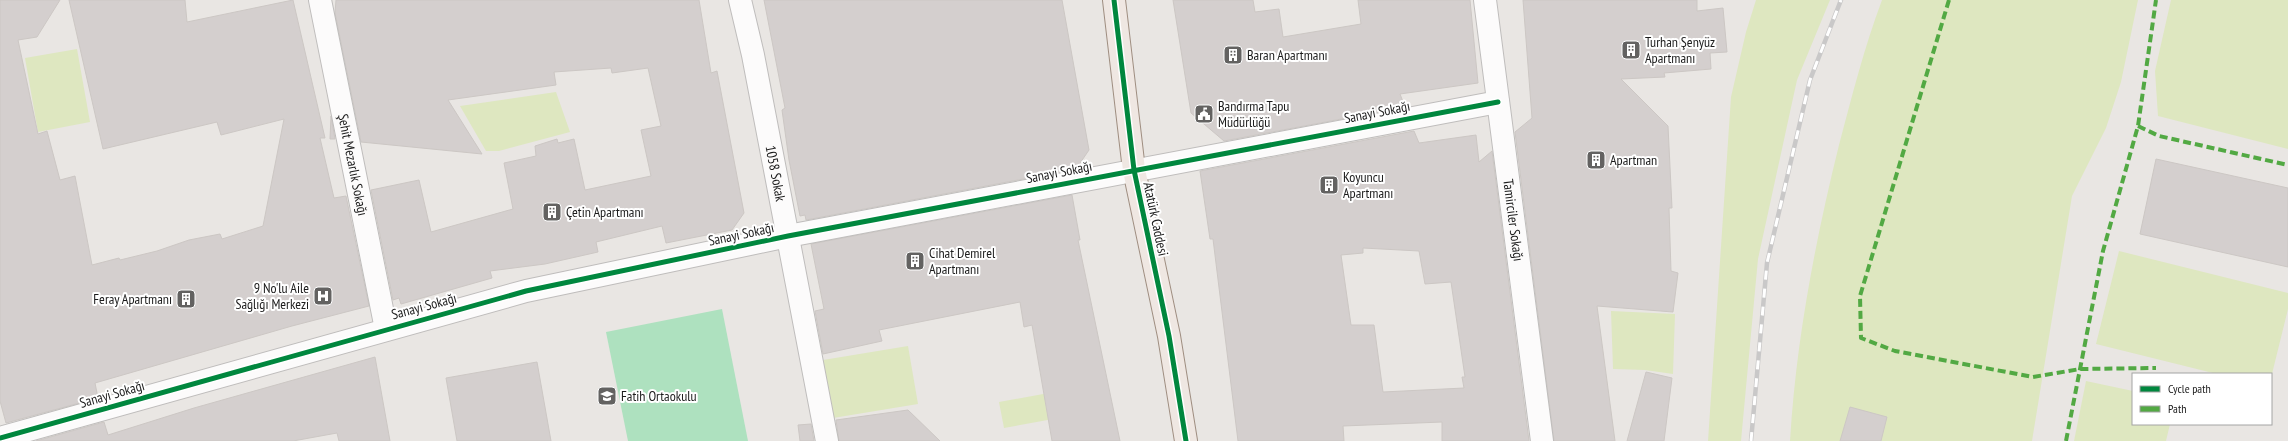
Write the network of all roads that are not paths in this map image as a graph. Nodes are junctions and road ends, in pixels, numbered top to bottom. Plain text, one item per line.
1 (320, 0) edge
2 (740, 0) edge
3 (1114, 0) edge
4 (1485, 0) edge
5 (1498, 102) junction
6 (1134, 170) junction
7 (788, 236) junction
8 (386, 329) junction
9 (0, 438) edge
10 (827, 441) edge
11 (1186, 441) edge
12 (1542, 441) edge

1 - 8 street, Şehit Mezarlık Sokağı
2 - 7 street, 1058 Sokak
3 - 6 main road, Atatürk Caddesi
4 - 5 street, Tamirciler Sokağı
5 - 6 street, Sanayi Sokağı
5 - 12 street, Tamirciler Sokağı
6 - 7 street, Sanayi Sokağı
6 - 11 main road, Atatürk Caddesi
7 - 8 street, Sanayi Sokağı
7 - 10 street, 1058 Sokak
8 - 9 street, Sanayi Sokağı

